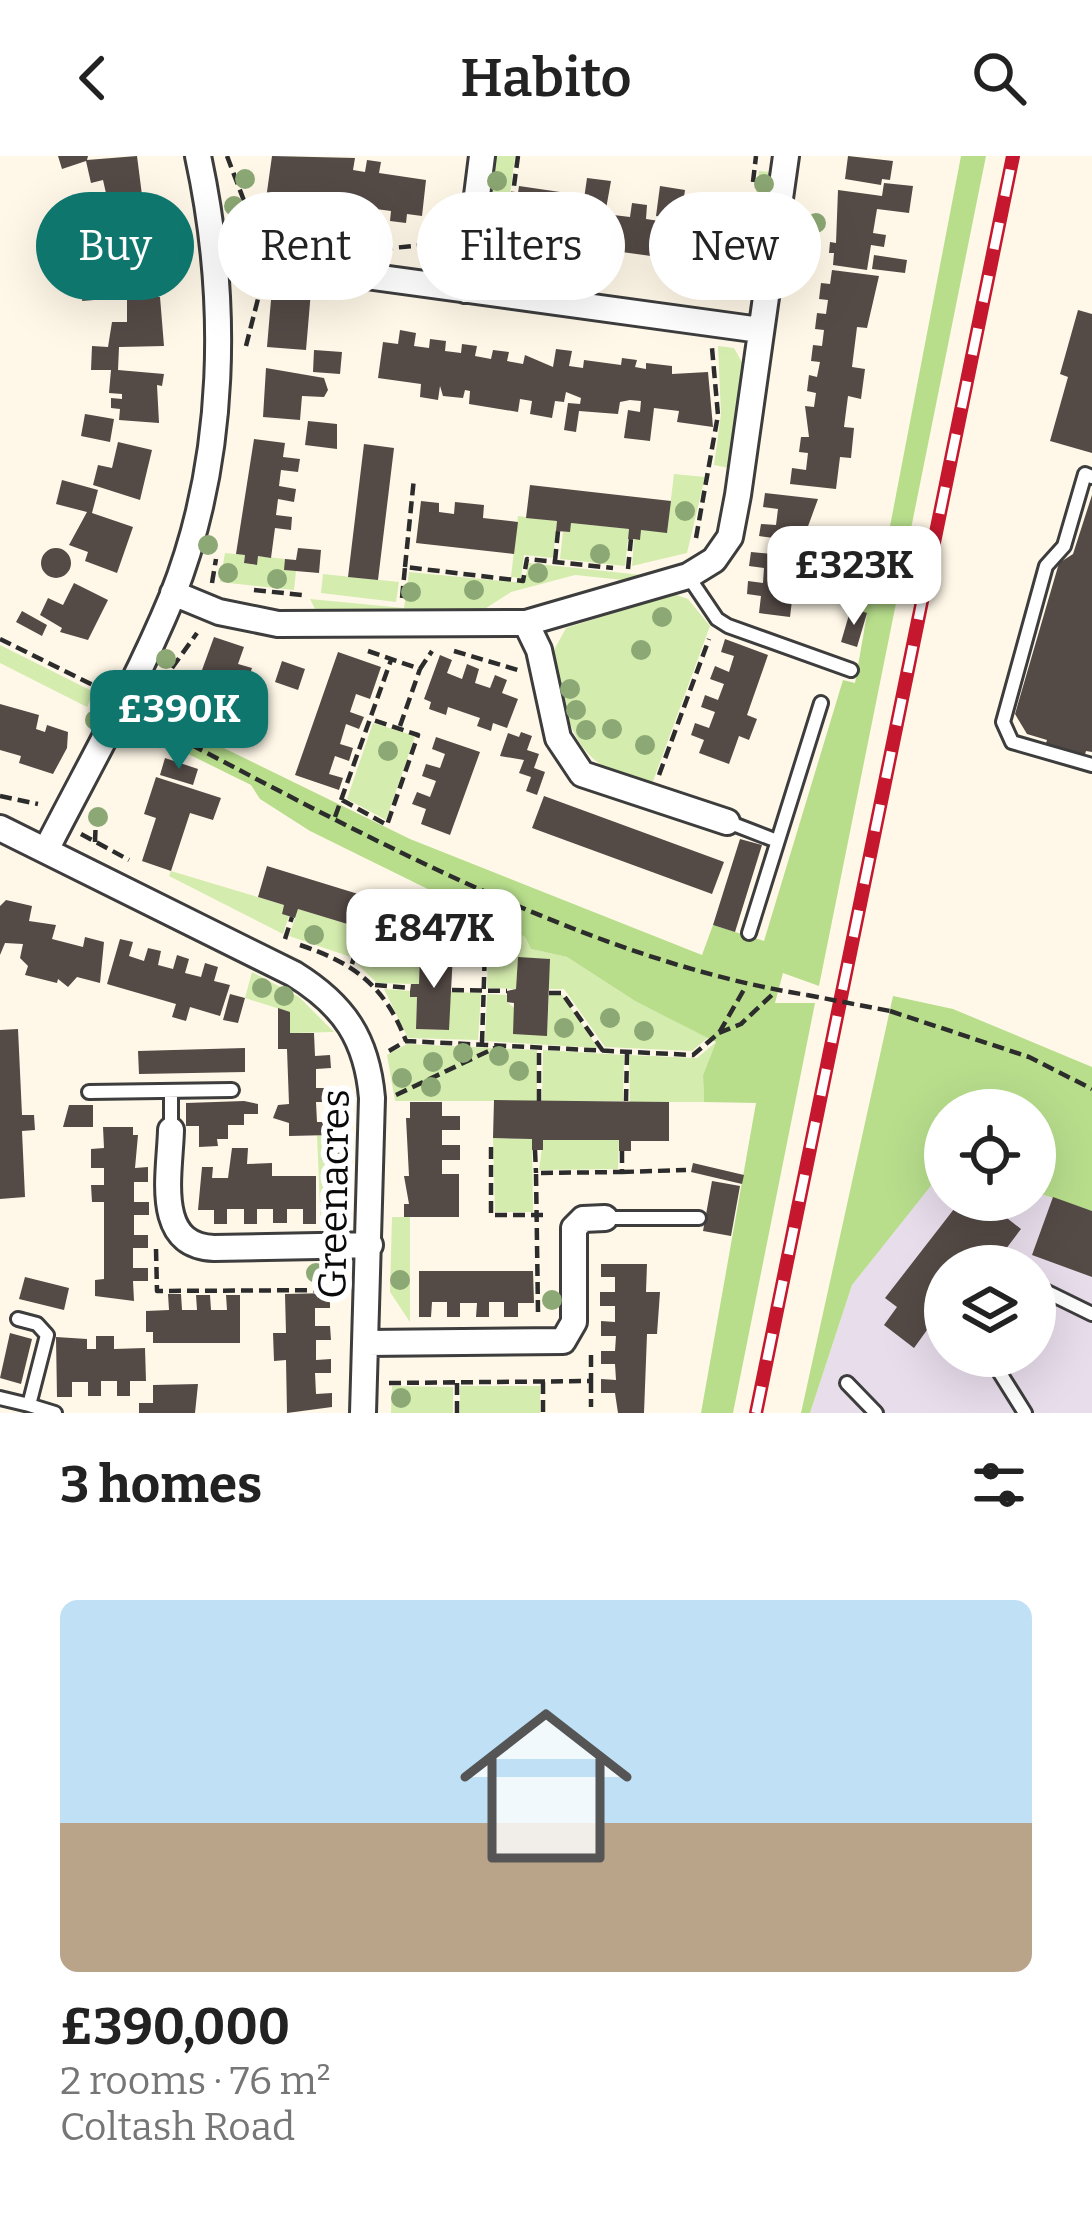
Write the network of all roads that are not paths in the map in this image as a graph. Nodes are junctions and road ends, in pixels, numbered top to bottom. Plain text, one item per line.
1 (199, 156) edge
2 (482, 156) edge
3 (786, 156) edge
4 (477, 192) edge
5 (218, 266) joint
6 (539, 300) edge
7 (760, 330) junction
8 (1092, 477) edge
9 (688, 577) junction
10 (173, 593) junction
11 (526, 622) junction
12 (851, 670) dead end
13 (820, 703) dead end
14 (1092, 765) edge
15 (727, 822) joint
16 (0, 828) edge
17 (777, 841) junction
18 (46, 850) junction
19 (749, 933) dead end
20 (232, 1090) dead end
21 (171, 1091) junction
22 (89, 1092) dead end
23 (171, 1130) joint
24 (605, 1218) joint
25 (699, 1218) dead end
26 (370, 1245) junction
27 (1056, 1296) edge
28 (1092, 1314) edge
29 (18, 1319) dead end
30 (367, 1343) junction
31 (1002, 1377) edge
32 (847, 1383) dead end
33 (0, 1398) edge
34 (28, 1405) junction
35 (55, 1413) edge
36 (363, 1413) edge
37 (876, 1413) edge
38 (1025, 1413) edge

1 - 5 street
2 - 4 street
3 - 7 street
5 - 10 street
6 - 7 street
7 - 9 street
8 - 14 lane
9 - 11 street
9 - 12 lane
10 - 11 street
10 - 18 street
11 - 15 street
13 - 17 lane
15 - 17 lane
16 - 18 street, Greenacres
17 - 19 lane
18 - 26 street, Greenacres
20 - 21 lane
21 - 22 lane
21 - 23 lane
23 - 26 street
24 - 25 lane
24 - 30 street
26 - 30 street, Greenacres
27 - 28 lane
29 - 34 lane
30 - 36 street, Greenacres
31 - 38 lane
32 - 37 lane
33 - 34 lane
34 - 35 lane

